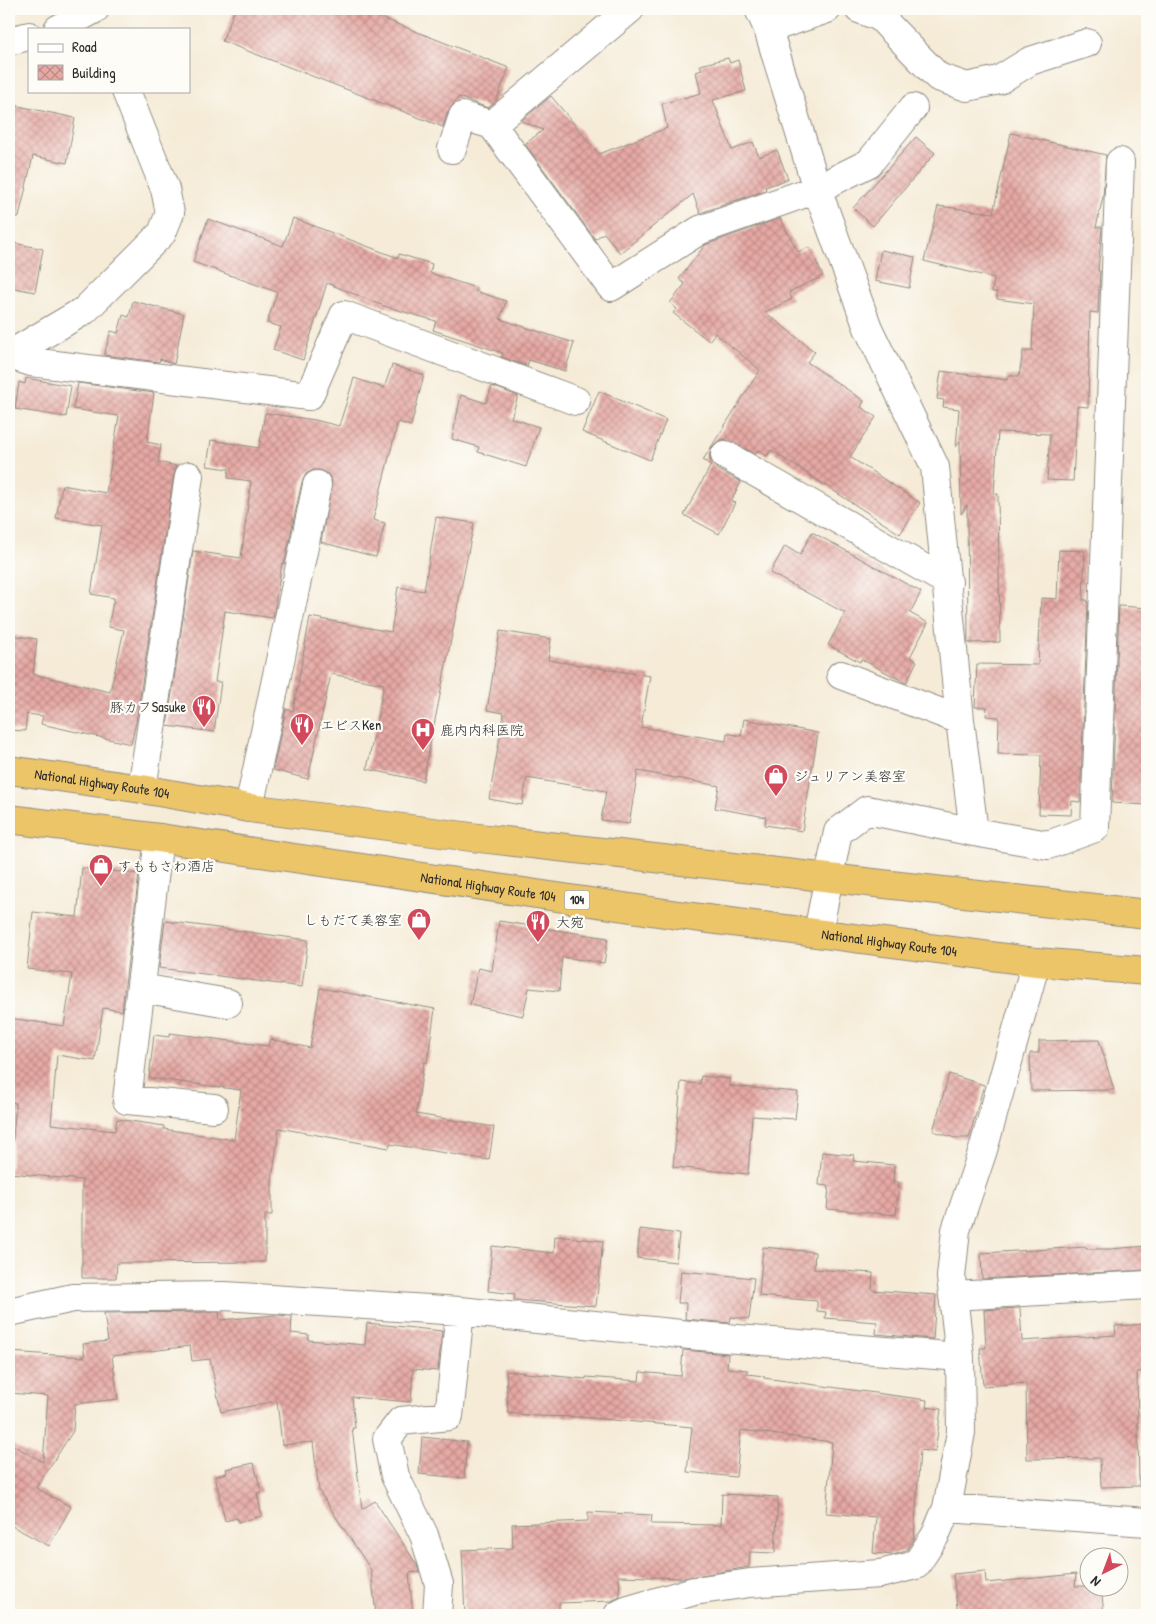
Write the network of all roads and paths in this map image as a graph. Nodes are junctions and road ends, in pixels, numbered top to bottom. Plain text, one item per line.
1 (94, 9) edge
2 (630, 9) edge
3 (827, 9) edge
4 (859, 9) edge
5 (764, 19) edge
6 (60, 28) edge
7 (102, 28) edge
8 (28, 36) edge
9 (9, 41) edge
10 (1087, 43) dead end
11 (126, 92) edge
12 (913, 108) dead end
13 (492, 125) junction
14 (452, 149) dead end
15 (1120, 162) dead end
16 (817, 189) junction
17 (9, 355) edge
18 (576, 401) dead end
19 (725, 455) dead end
20 (189, 476) dead end
21 (317, 485) dead end
22 (948, 582) junction
23 (841, 675) dead end
24 (960, 720) junction
25 (9, 770) edge
26 (142, 789) junction
27 (248, 808) junction
28 (9, 819) edge
29 (974, 832) junction
30 (159, 838) junction
31 (828, 877) junction
32 (1147, 914) edge
33 (818, 932) junction
34 (1036, 962) junction
35 (1147, 971) edge
36 (141, 988) junction
37 (228, 1003) dead end
38 (214, 1108) dead end
39 (1147, 1286) edge
40 (953, 1296) junction
41 (460, 1310) junction
42 (9, 1312) edge
43 (960, 1357) junction
44 (947, 1508) junction
45 (1147, 1522) edge
46 (693, 1603) edge
47 (437, 1615) edge
48 (618, 1615) edge

1 - 6 street
1 - 7 street
2 - 13 street
3 - 5 street
4 - 10 street
5 - 16 street
8 - 9 street
11 - 17 street
12 - 16 street
13 - 14 street
13 - 16 street
15 - 29 street
16 - 22 street
17 - 18 street
19 - 22 street
20 - 26 street
21 - 27 street
22 - 24 street
23 - 24 street
24 - 29 street
25 - 26 highway, National Highway Route 104
26 - 27 highway, National Highway Route 104
27 - 31 highway, National Highway Route 104
28 - 30 highway, National Highway Route 104 / 104
29 - 31 street
30 - 33 highway, National Highway Route 104 / 104
30 - 36 street
31 - 32 highway, National Highway Route 104
31 - 33 street
33 - 34 highway, National Highway Route 104 / 104
34 - 35 highway, National Highway Route 104 / 104
34 - 40 street
36 - 37 street
36 - 38 street
39 - 40 street
40 - 43 street
41 - 42 street
41 - 43 street
41 - 47 street
43 - 44 street
44 - 45 street
44 - 46 street
46 - 48 street

